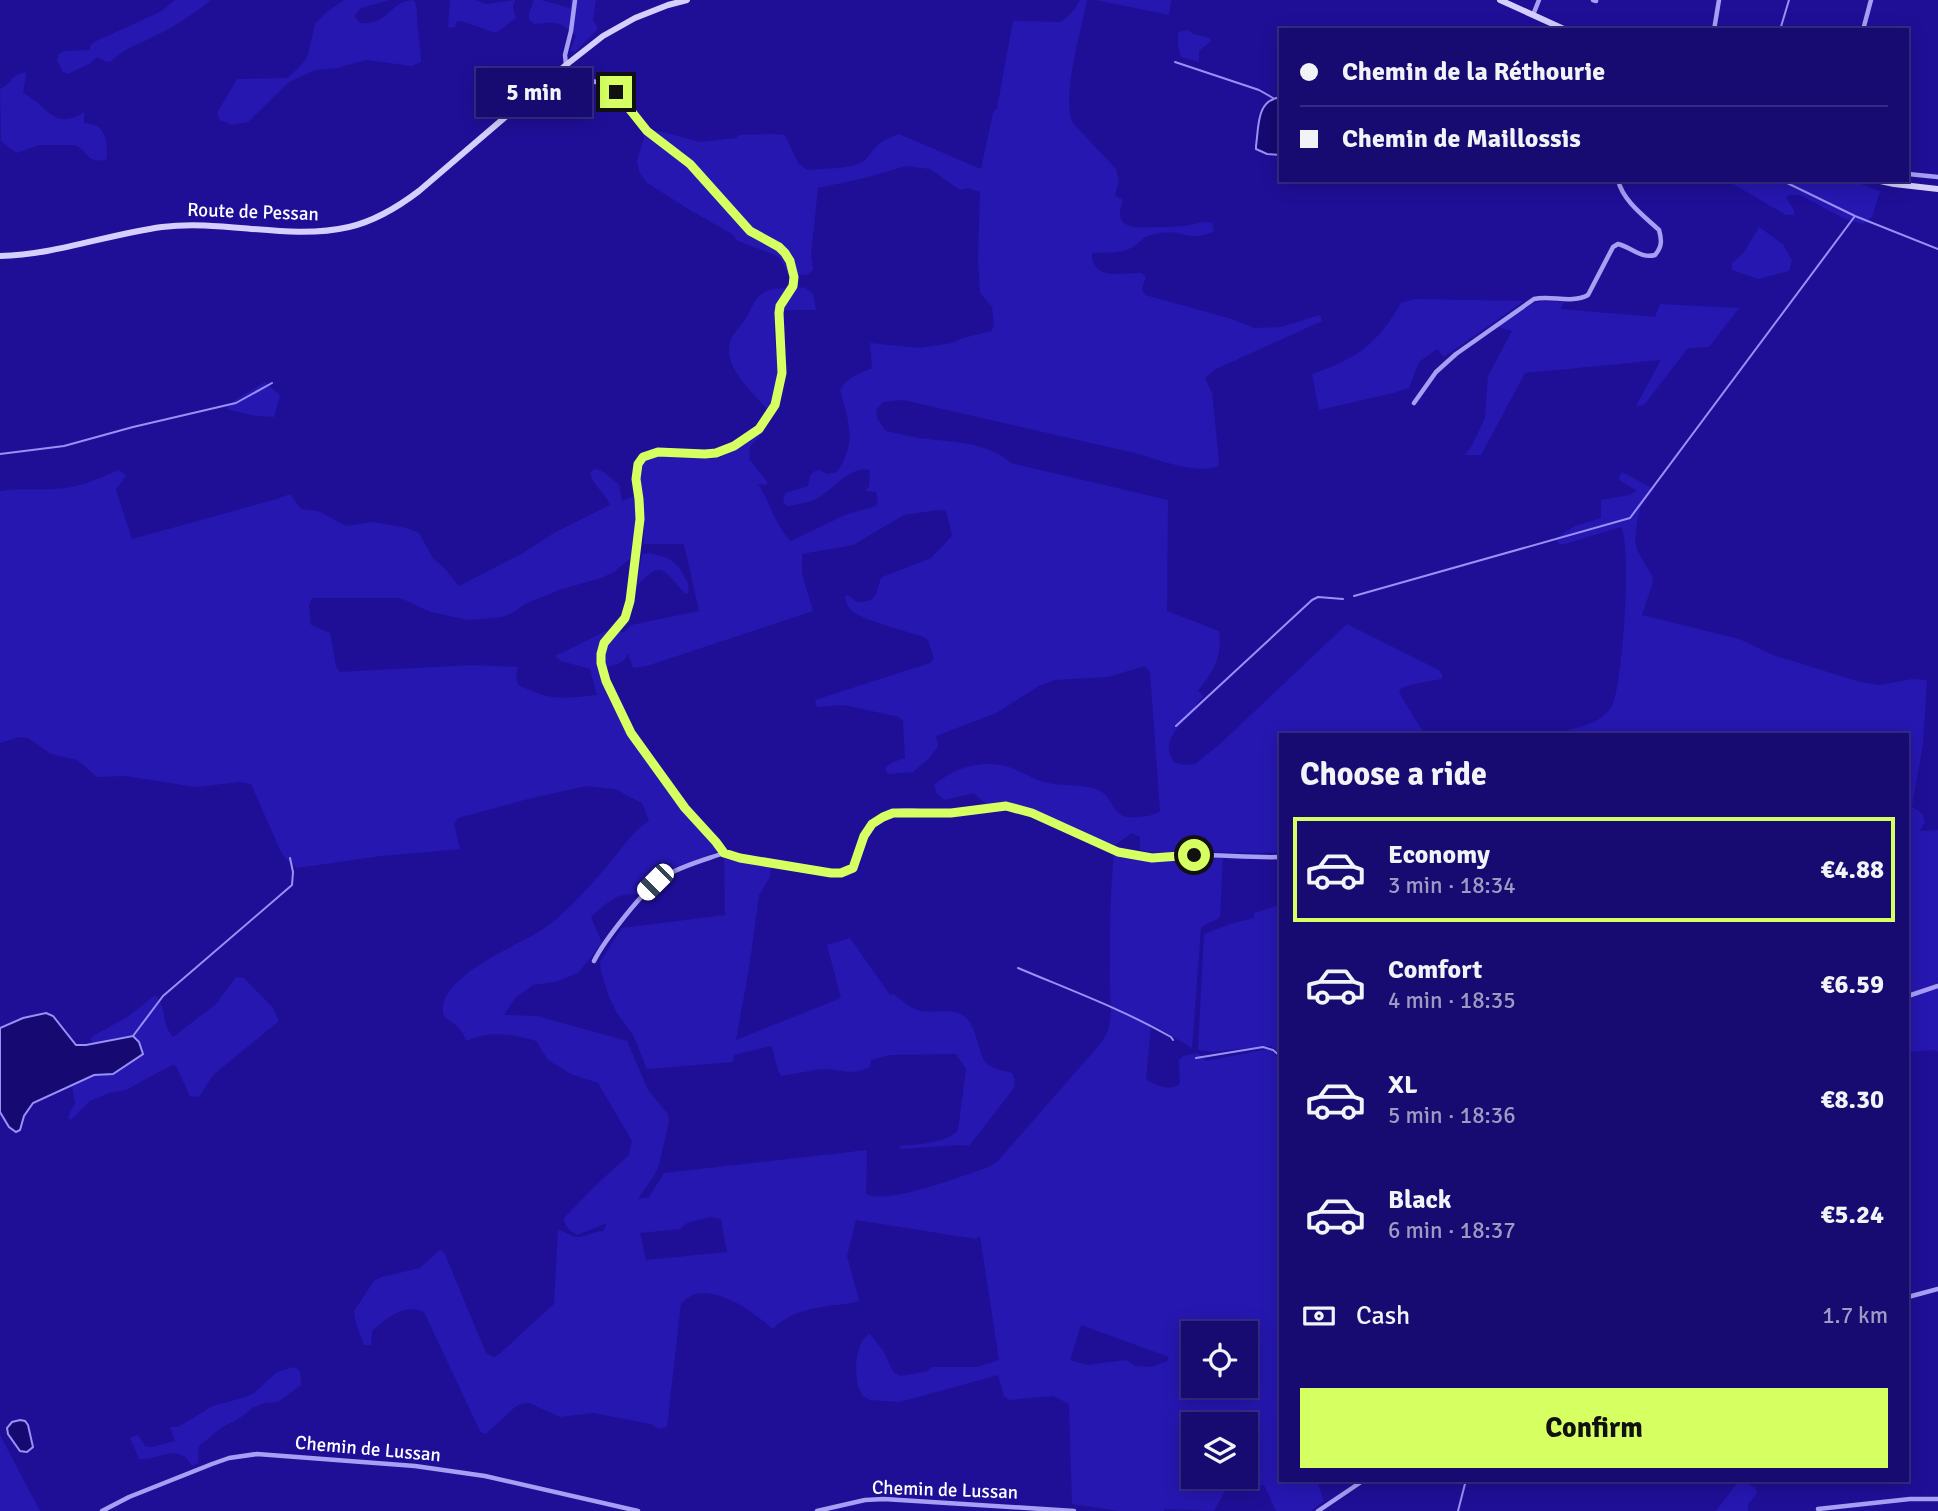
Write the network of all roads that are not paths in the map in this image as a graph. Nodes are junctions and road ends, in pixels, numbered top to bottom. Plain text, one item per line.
1 (575, 0) edge
2 (687, 0) edge
3 (1500, 0) edge
4 (1539, 0) edge
5 (1719, 0) edge
6 (1871, 0) edge
7 (1533, 15) junction
8 (1562, 28) edge
9 (1714, 28) edge
10 (1864, 28) edge
11 (566, 65) junction
12 (1909, 174) edge
13 (1938, 177) edge
14 (1619, 182) edge
15 (1885, 182) edge
16 (1938, 188) edge
17 (0, 256) edge
18 (1414, 402) dead end
19 (724, 853) junction
20 (1279, 857) edge
21 (594, 961) dead end
22 (1938, 986) edge
23 (1909, 996) edge
24 (1938, 1289) edge
25 (1909, 1297) edge
26 (1361, 1482) edge
27 (1938, 1499) edge
28 (1818, 1509) dead end
29 (102, 1511) edge
30 (638, 1511) edge
31 (819, 1511) edge
32 (1074, 1511) edge
33 (1318, 1511) edge

1 - 11 street
2 - 11 main road, Route de Pessan
3 - 7 main road
4 - 7 street
5 - 9 street
6 - 10 street
7 - 8 main road
11 - 17 main road, Route de Pessan
11 - 19 street
12 - 13 street
14 - 18 street
15 - 16 main road
19 - 20 street
19 - 21 street
22 - 23 street
24 - 25 street
26 - 33 street
27 - 28 street
29 - 30 street, Chemin de Lussan
31 - 32 street, Chemin de Lussan

